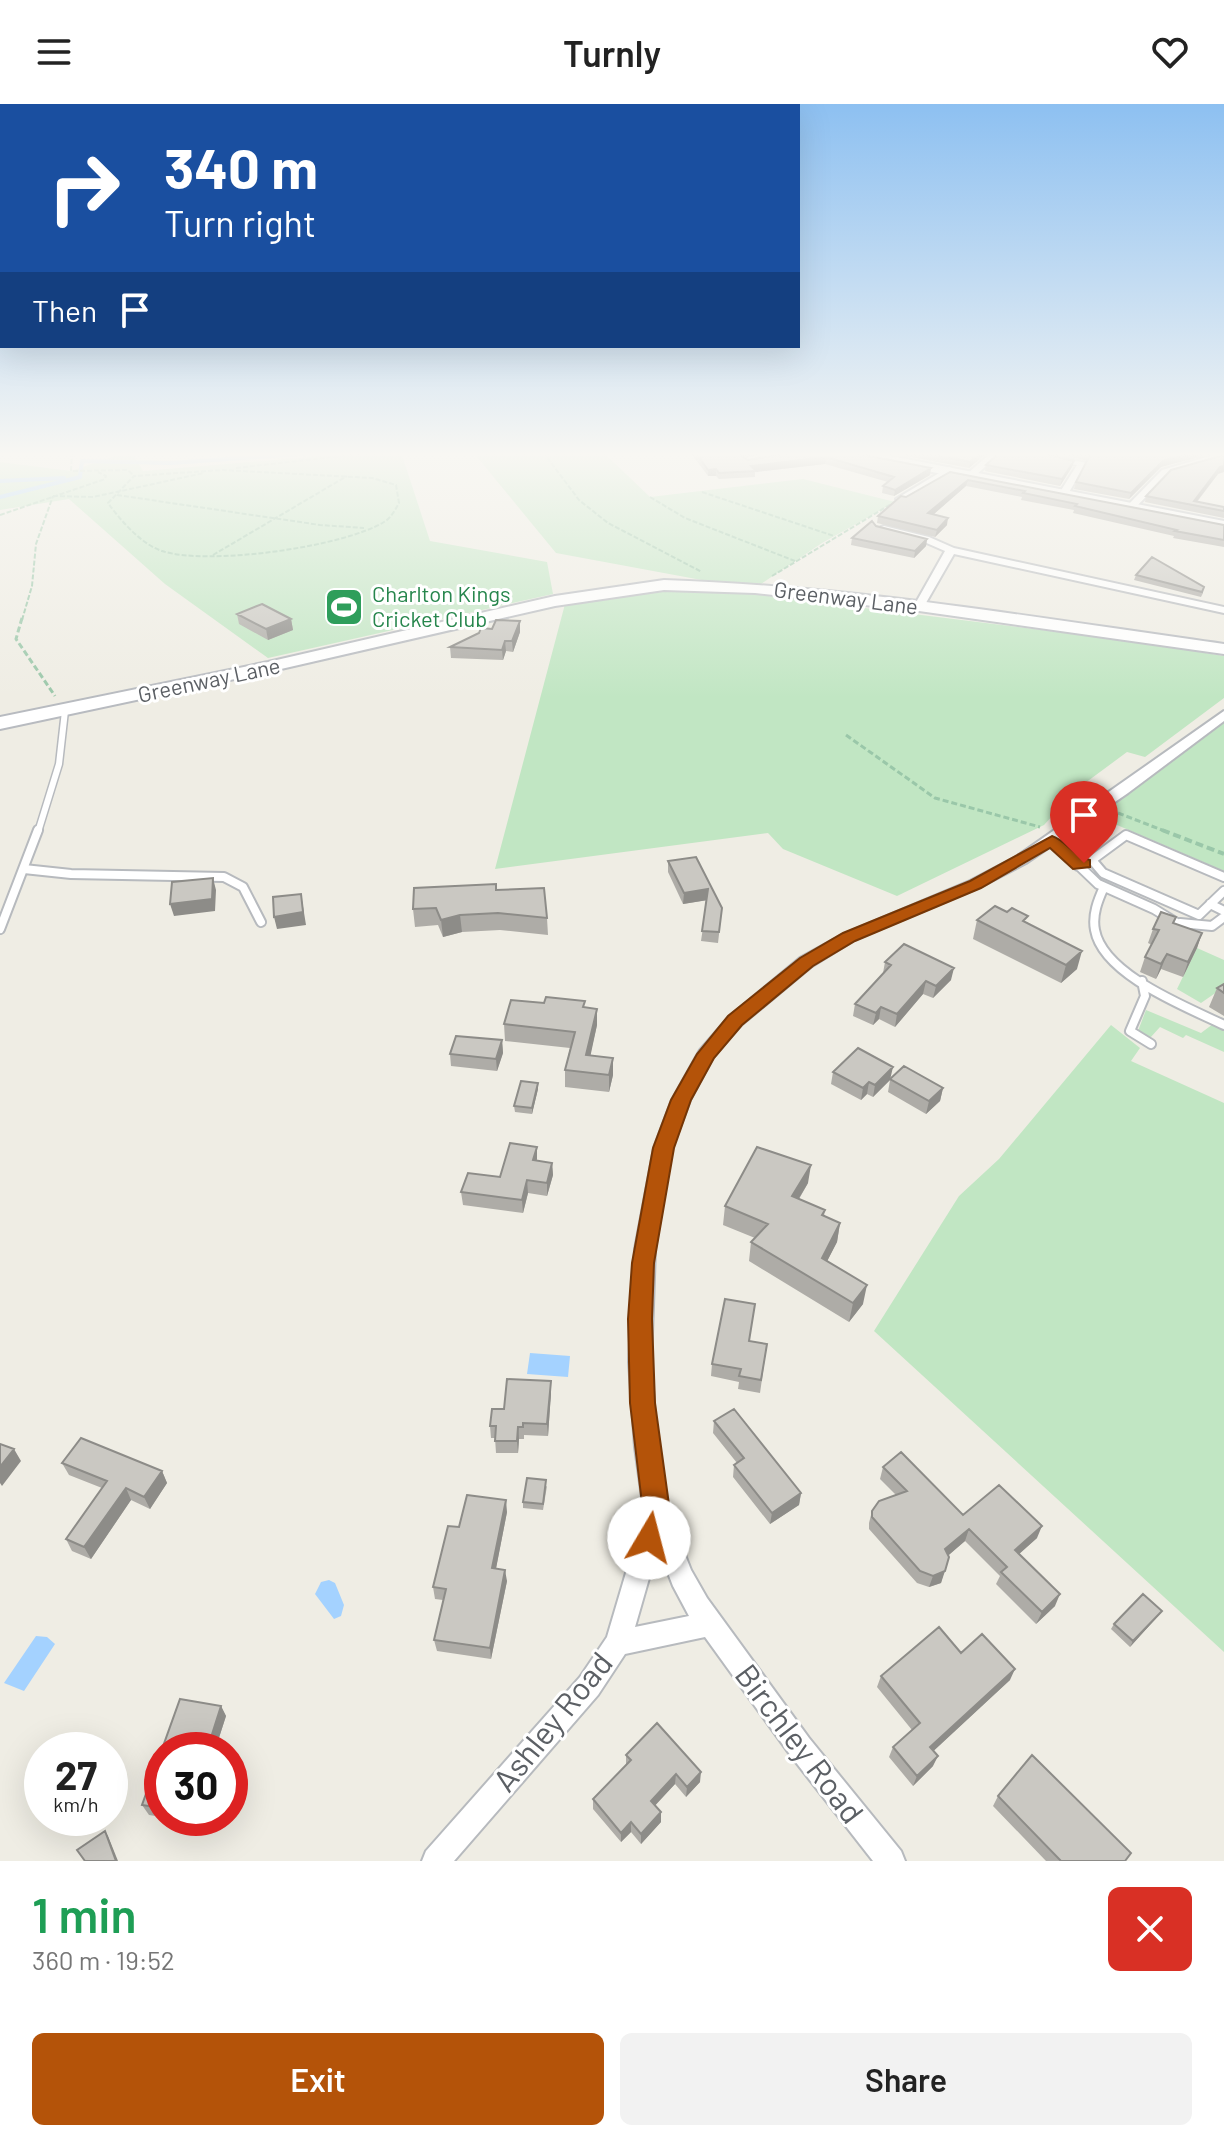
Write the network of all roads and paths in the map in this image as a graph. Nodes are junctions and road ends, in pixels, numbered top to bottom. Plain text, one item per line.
1 (40, 534) edge
2 (139, 534) edge
3 (249, 534) edge
4 (344, 534) edge
5 (628, 534) edge
6 (726, 534) edge
7 (828, 534) edge
8 (838, 534) edge
9 (904, 534) edge
10 (834, 536) junction
11 (951, 550) junction
12 (211, 556) junction
13 (795, 561) junction
14 (734, 586) junction
15 (755, 588) junction
16 (919, 606) junction
17 (1224, 610) edge
18 (1224, 649) edge
19 (65, 711) junction
20 (1224, 715) edge
21 (0, 723) edge
22 (846, 735) dead end
23 (1052, 840) junction
24 (1092, 860) junction
25 (1078, 866) junction
26 (24, 869) junction
27 (1224, 877) edge
28 (1104, 887) junction
29 (1224, 891) edge
30 (1210, 904) junction
31 (1224, 911) edge
32 (1224, 917) edge
33 (261, 922) dead end
34 (1178, 922) junction
35 (0, 929) edge
36 (1187, 936) edge
37 (1142, 981) junction
38 (1224, 1025) edge
39 (1151, 1044) dead end
40 (656, 1512) junction
41 (710, 1624) junction
42 (618, 1643) junction
43 (436, 1861) edge
44 (891, 1861) edge

1 - 19 path
2 - 12 path
3 - 12 path
4 - 12 path
5 - 14 path
6 - 13 path
7 - 10 path
8 - 10 path
9 - 11 street
10 - 13 path
11 - 16 street
11 - 17 street
13 - 15 path
14 - 15 street, Greenway Lane
14 - 19 street, Greenway Lane
15 - 16 street, Greenway Lane
16 - 18 street, Greenway Lane
19 - 21 street, Greenway Lane
19 - 26 lane
20 - 23 street, Ashley Road
22 - 23 path
23 - 25 lane
23 - 40 street, Ashley Road
24 - 25 lane
24 - 27 lane
24 - 30 lane
25 - 28 lane
26 - 33 lane
26 - 35 lane
28 - 34 lane
28 - 37 lane
29 - 30 lane
30 - 31 lane
32 - 34 lane
34 - 36 lane
37 - 38 lane
37 - 39 lane
40 - 41 street, Birchley Road
40 - 42 street, Ashley Road
41 - 42 street
41 - 44 street, Birchley Road
42 - 43 street, Ashley Road

